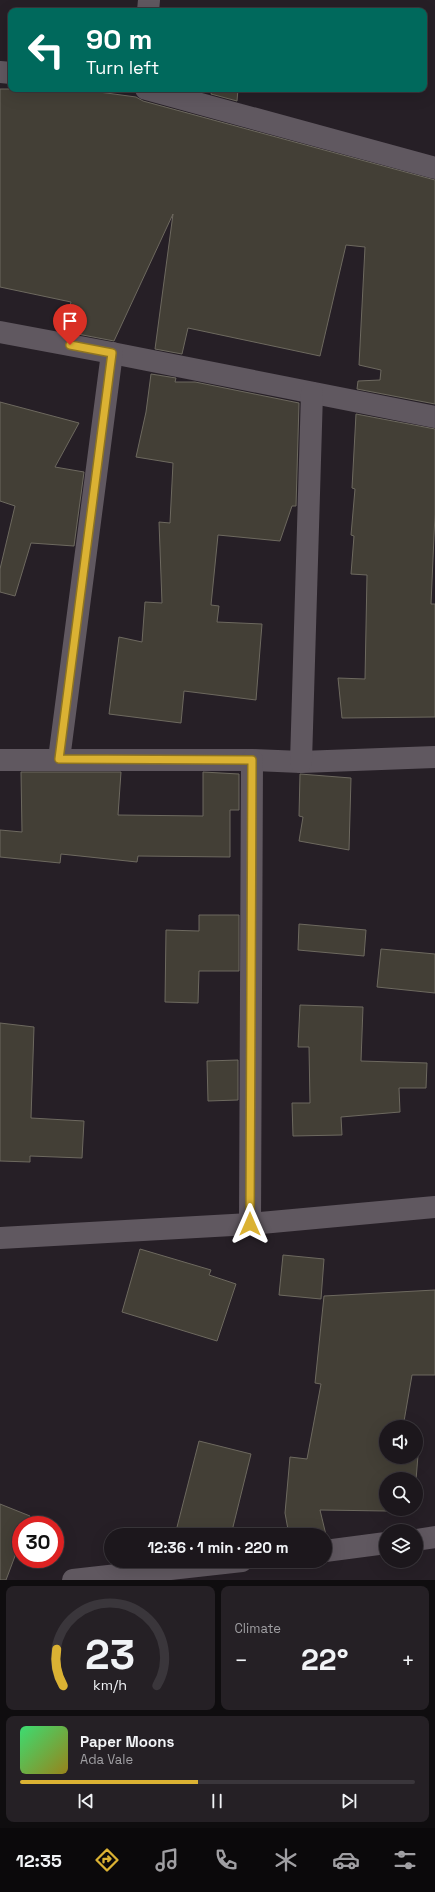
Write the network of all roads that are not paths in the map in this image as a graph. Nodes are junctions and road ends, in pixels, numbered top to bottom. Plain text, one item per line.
1 (157, 92) edge
2 (435, 168) edge
3 (0, 332) edge
4 (112, 353) junction
5 (312, 393) junction
6 (435, 417) edge
7 (435, 757) edge
8 (59, 759) junction
9 (0, 760) edge
10 (252, 760) junction
11 (301, 762) junction
12 (435, 1207) edge
13 (250, 1224) junction
14 (0, 1238) edge
15 (435, 1537) edge
16 (423, 1539) edge
17 (379, 1544) edge
18 (332, 1550) edge
19 (180, 1568) edge
20 (73, 1580) edge

1 - 2 street
3 - 4 street
4 - 5 street
4 - 8 street
5 - 6 street
5 - 11 street
7 - 11 street
8 - 9 street
8 - 10 street
10 - 11 street
10 - 13 street
12 - 13 street
13 - 14 street
15 - 16 street
17 - 18 street
19 - 20 street

